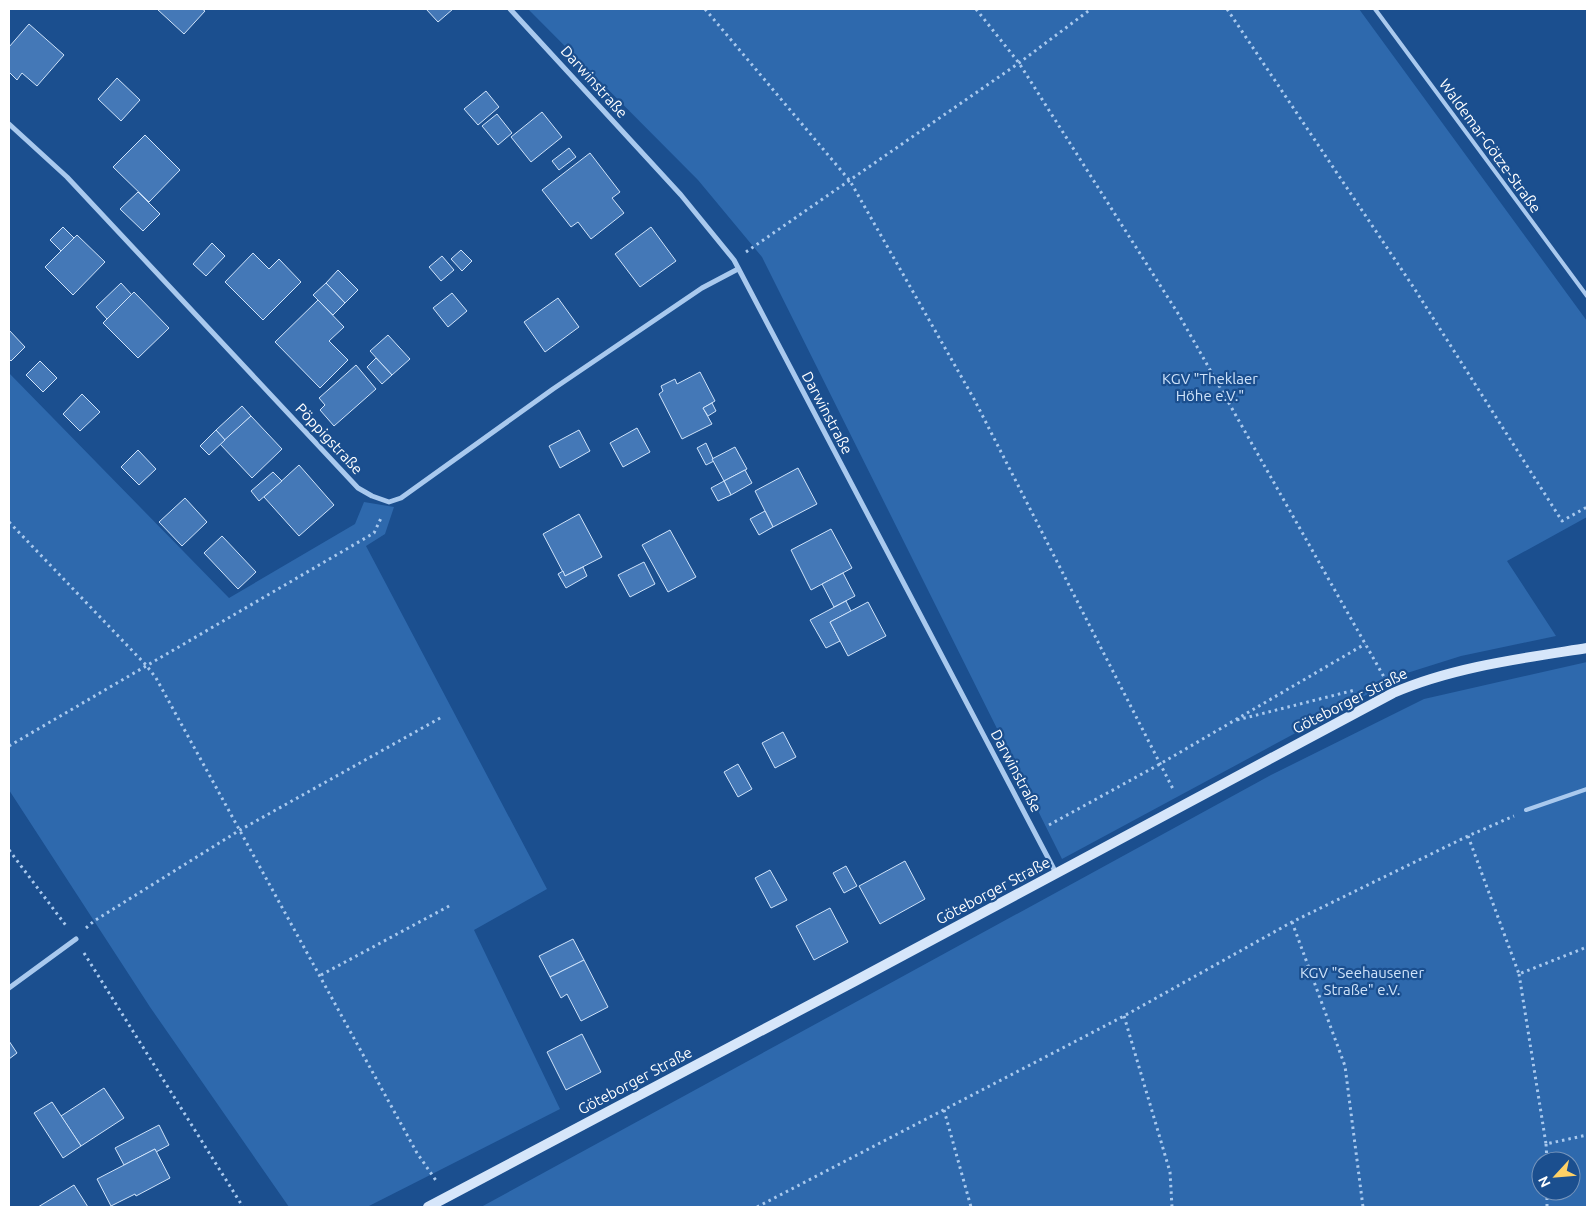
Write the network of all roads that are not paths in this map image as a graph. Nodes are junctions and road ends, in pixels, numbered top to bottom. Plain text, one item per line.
1 (510, 9) edge
2 (1375, 9) edge
3 (9, 124) edge
4 (738, 269) junction
5 (1587, 296) edge
6 (1587, 648) edge
7 (1587, 789) edge
8 (1526, 810) road end
9 (1057, 874) junction
10 (76, 939) road end
11 (9, 988) edge
12 (428, 1207) edge

1 - 4 street, Darwinstraße
2 - 5 lane, Waldemar-Götze-Straße
3 - 4 street, Pöppigstraße
4 - 9 street, Darwinstraße
6 - 9 street, Göteborger Straße
7 - 8 lane
9 - 12 street, Göteborger Straße
10 - 11 street

